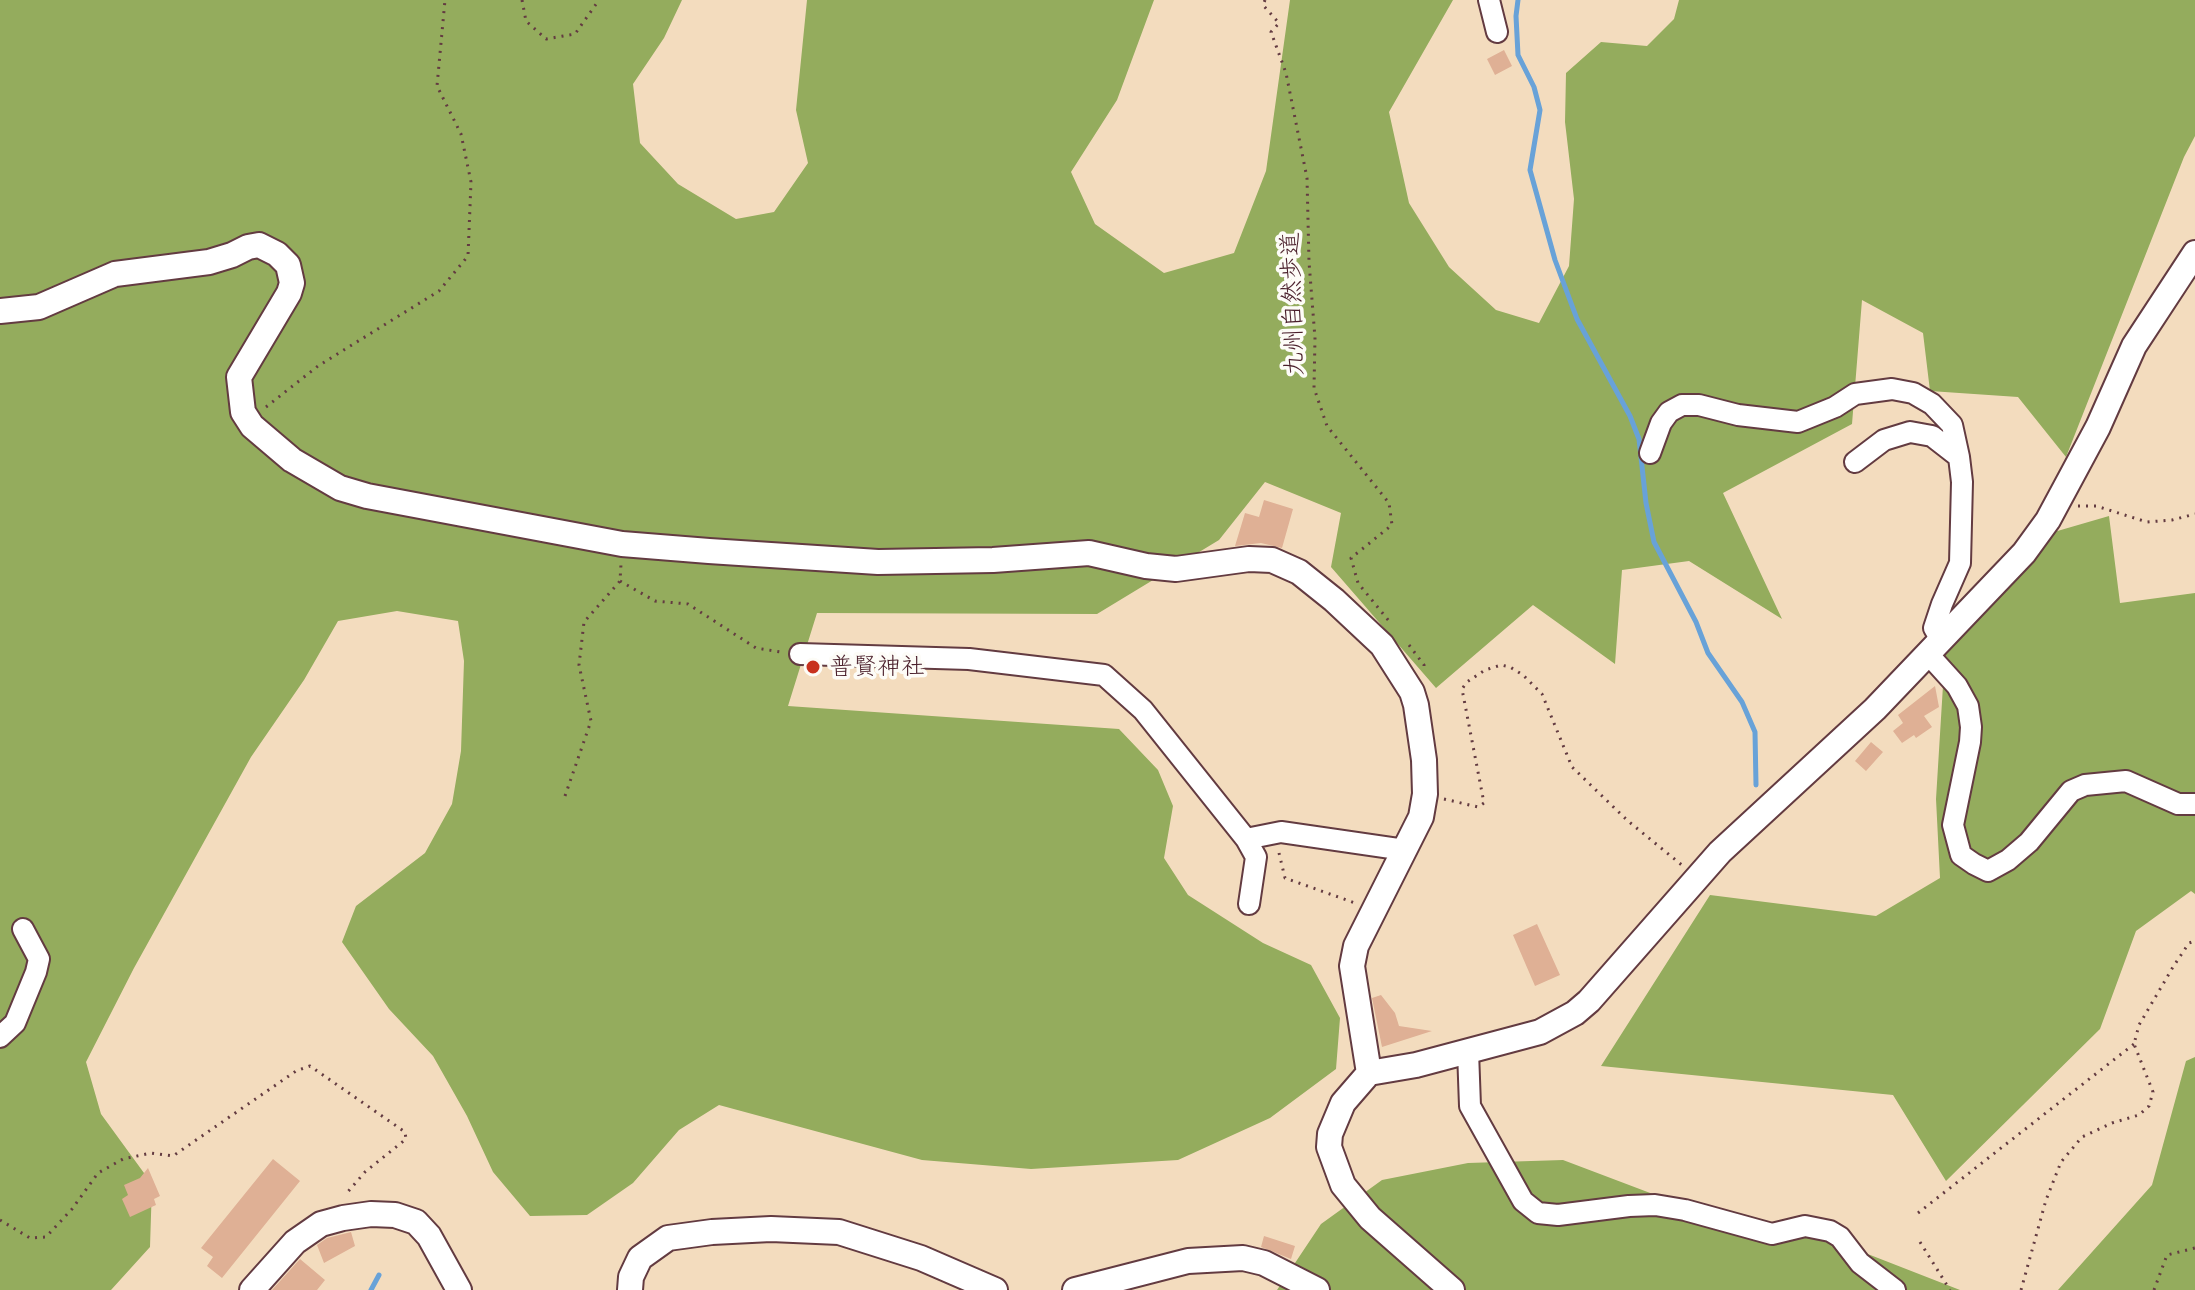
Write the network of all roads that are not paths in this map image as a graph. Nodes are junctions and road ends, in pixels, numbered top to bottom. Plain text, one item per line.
1 (1489, 0) edge
2 (1497, 32) dead end
3 (2195, 253) edge
4 (0, 311) edge
5 (1650, 453) dead end
6 (1959, 457) junction
7 (1855, 462) dead end
8 (1935, 647) junction
9 (800, 654) road end
10 (2195, 804) edge
11 (1246, 839) junction
12 (1405, 850) junction
13 (1249, 904) dead end
14 (23, 929) dead end
15 (0, 1037) edge
16 (1468, 1051) junction
17 (1369, 1073) junction
18 (252, 1290) edge
19 (459, 1290) edge
20 (630, 1290) edge
21 (995, 1290) edge
22 (1075, 1290) edge
23 (1317, 1290) edge
24 (1452, 1290) edge
25 (1895, 1290) edge

1 - 2 street
3 - 8 street
4 - 12 street
5 - 6 street
6 - 7 street
6 - 8 street
8 - 10 street
8 - 16 street
9 - 11 street
11 - 12 street
11 - 13 street
12 - 17 street
14 - 15 street
16 - 17 street
16 - 25 street
17 - 24 street
18 - 19 street
20 - 21 street
22 - 23 street

